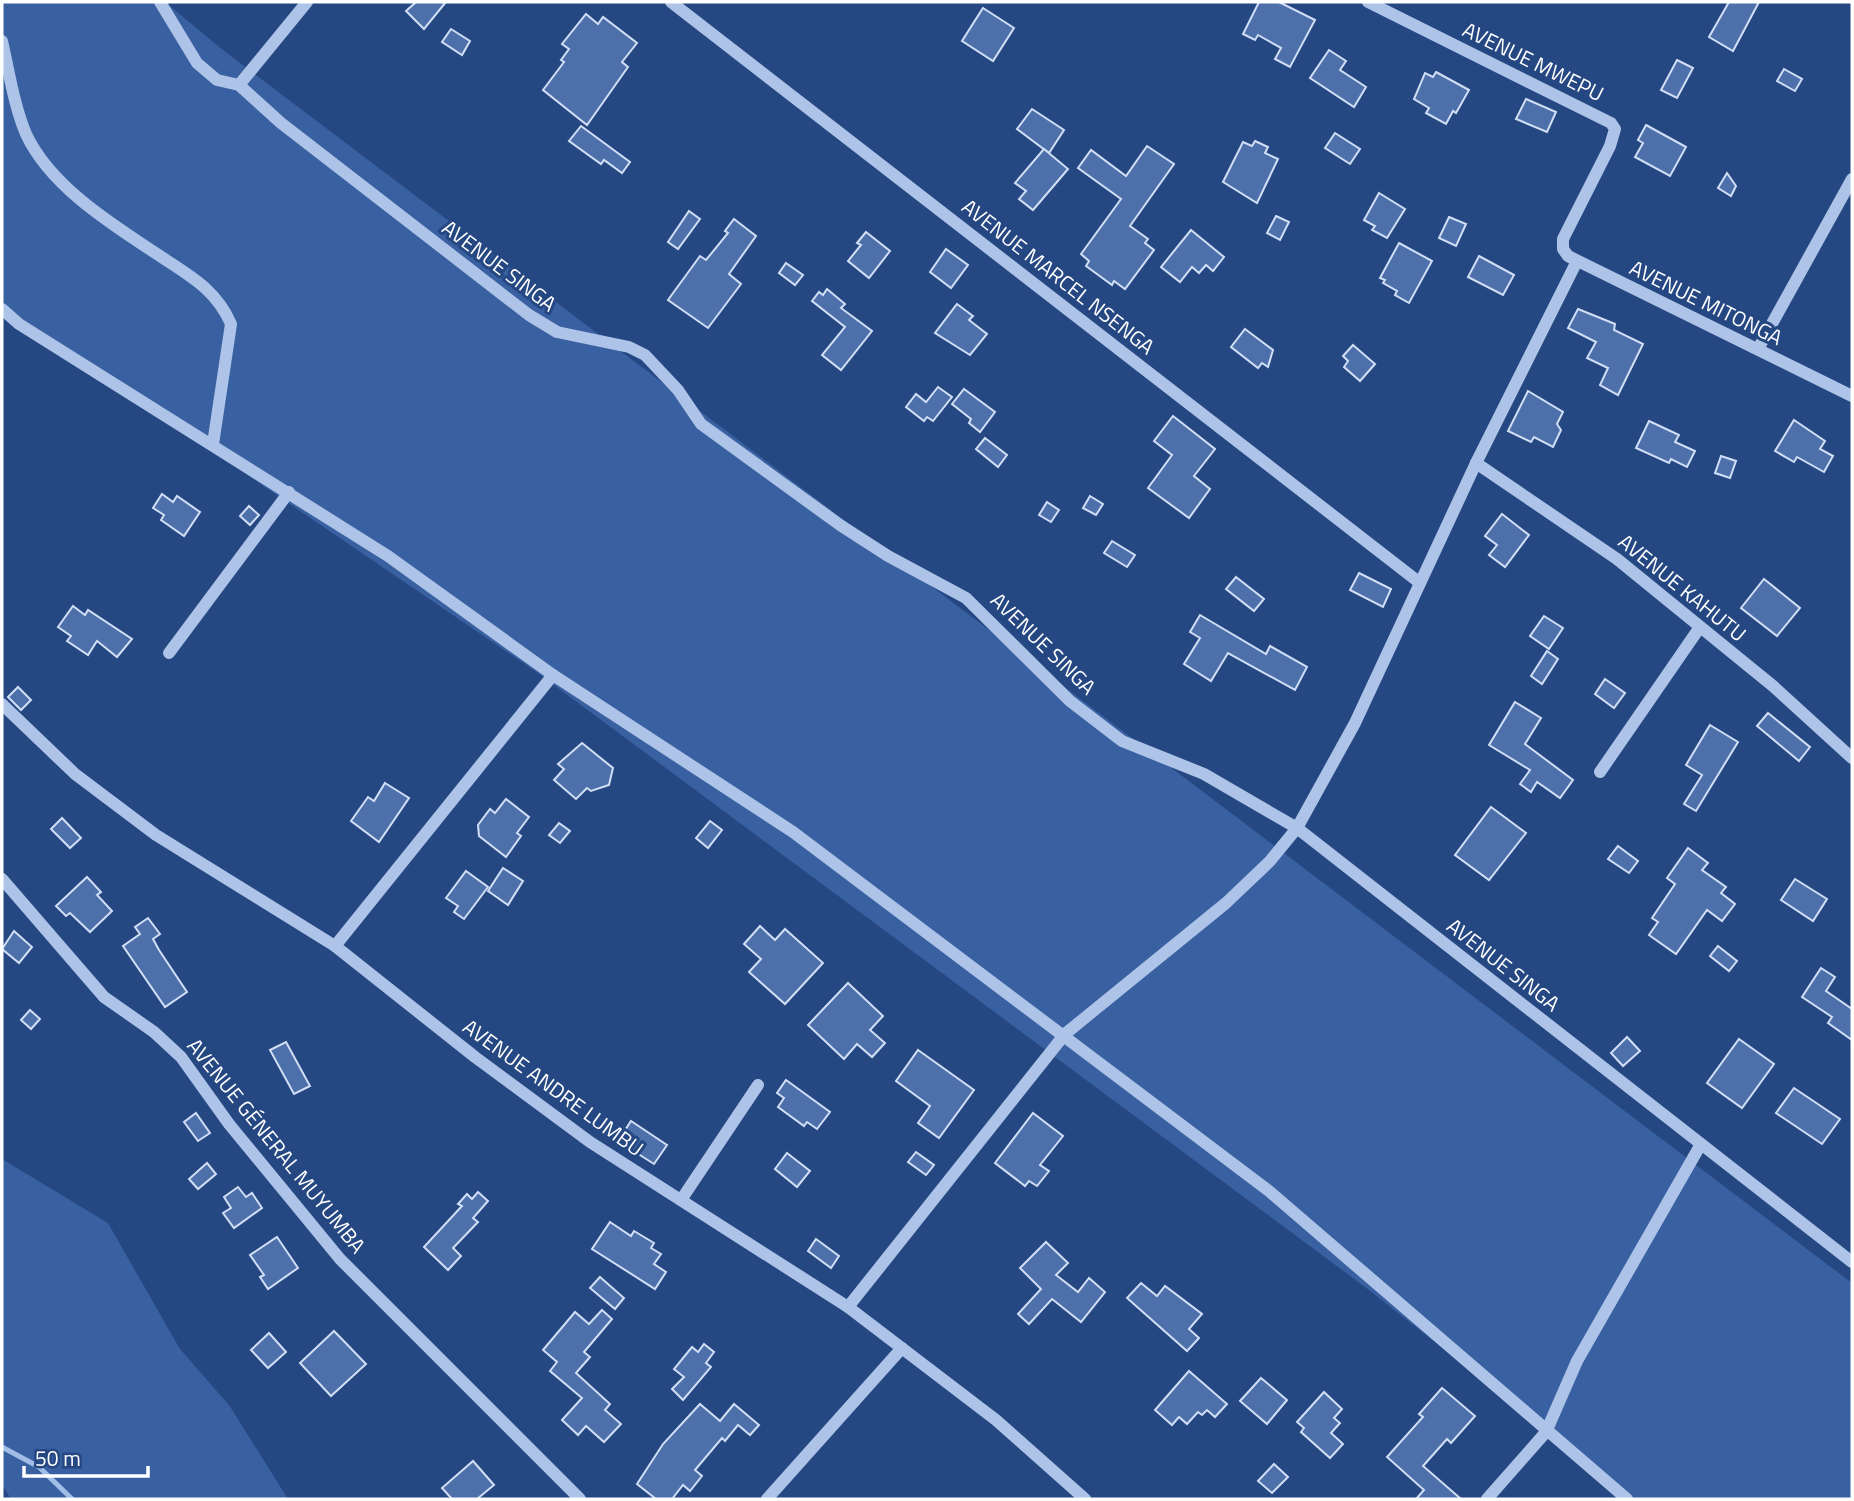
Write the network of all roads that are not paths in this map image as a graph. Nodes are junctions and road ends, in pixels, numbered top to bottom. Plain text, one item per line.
1 (160, 2) edge
2 (307, 2) edge
3 (671, 2) edge
4 (1368, 2) edge
5 (2, 41) edge
6 (239, 85) junction
7 (1852, 179) edge
8 (1577, 261) junction
9 (2, 309) edge
10 (1758, 349) junction
11 (1852, 396) edge
12 (213, 444) junction
13 (1476, 463) junction
14 (289, 492) junction
15 (1420, 583) junction
16 (1700, 627) junction
17 (169, 653) dead end
18 (553, 675) junction
19 (2, 704) edge
20 (1852, 758) edge
21 (1600, 772) dead end
22 (1297, 828) junction
23 (2, 879) edge
24 (335, 946) junction
25 (1065, 1034) junction
26 (758, 1085) dead end
27 (1701, 1144) junction
28 (681, 1200) junction
29 (1852, 1262) edge
30 (848, 1307) junction
31 (902, 1348) junction
32 (1546, 1432) junction
33 (580, 1499) edge
34 (767, 1499) edge
35 (1085, 1499) edge
36 (1487, 1499) edge
37 (1627, 1499) edge

1 - 6 street, AVENUE SINGA
2 - 6 street
3 - 15 street, AVENUE MARCEL NSENGA
4 - 8 street, AVENUE MWEPU
5 - 12 street
6 - 22 street, AVENUE SINGA
7 - 10 street
8 - 10 street, AVENUE MITONGA
8 - 13 street
9 - 12 street
10 - 11 street, AVENUE MITONGA
12 - 14 street
13 - 15 street
13 - 16 street, AVENUE KAHUTU
14 - 17 street
14 - 18 street
15 - 22 street
16 - 20 street, AVENUE KAHUTU
16 - 21 street
18 - 24 street
18 - 25 street
19 - 24 street, AVENUE ANDRE LUMBU
22 - 25 street
22 - 27 street, AVENUE SINGA
23 - 33 street, AVENUE GÉNERAL MUYUMBA
24 - 28 street, AVENUE ANDRE LUMBU
25 - 30 street
25 - 32 street
26 - 28 street
27 - 29 street, AVENUE SINGA
27 - 32 street
28 - 30 street, AVENUE ANDRE LUMBU
30 - 31 street, AVENUE ANDRE LUMBU
31 - 34 street
31 - 35 street, AVENUE ANDRE LUMBU
32 - 36 street
32 - 37 street

